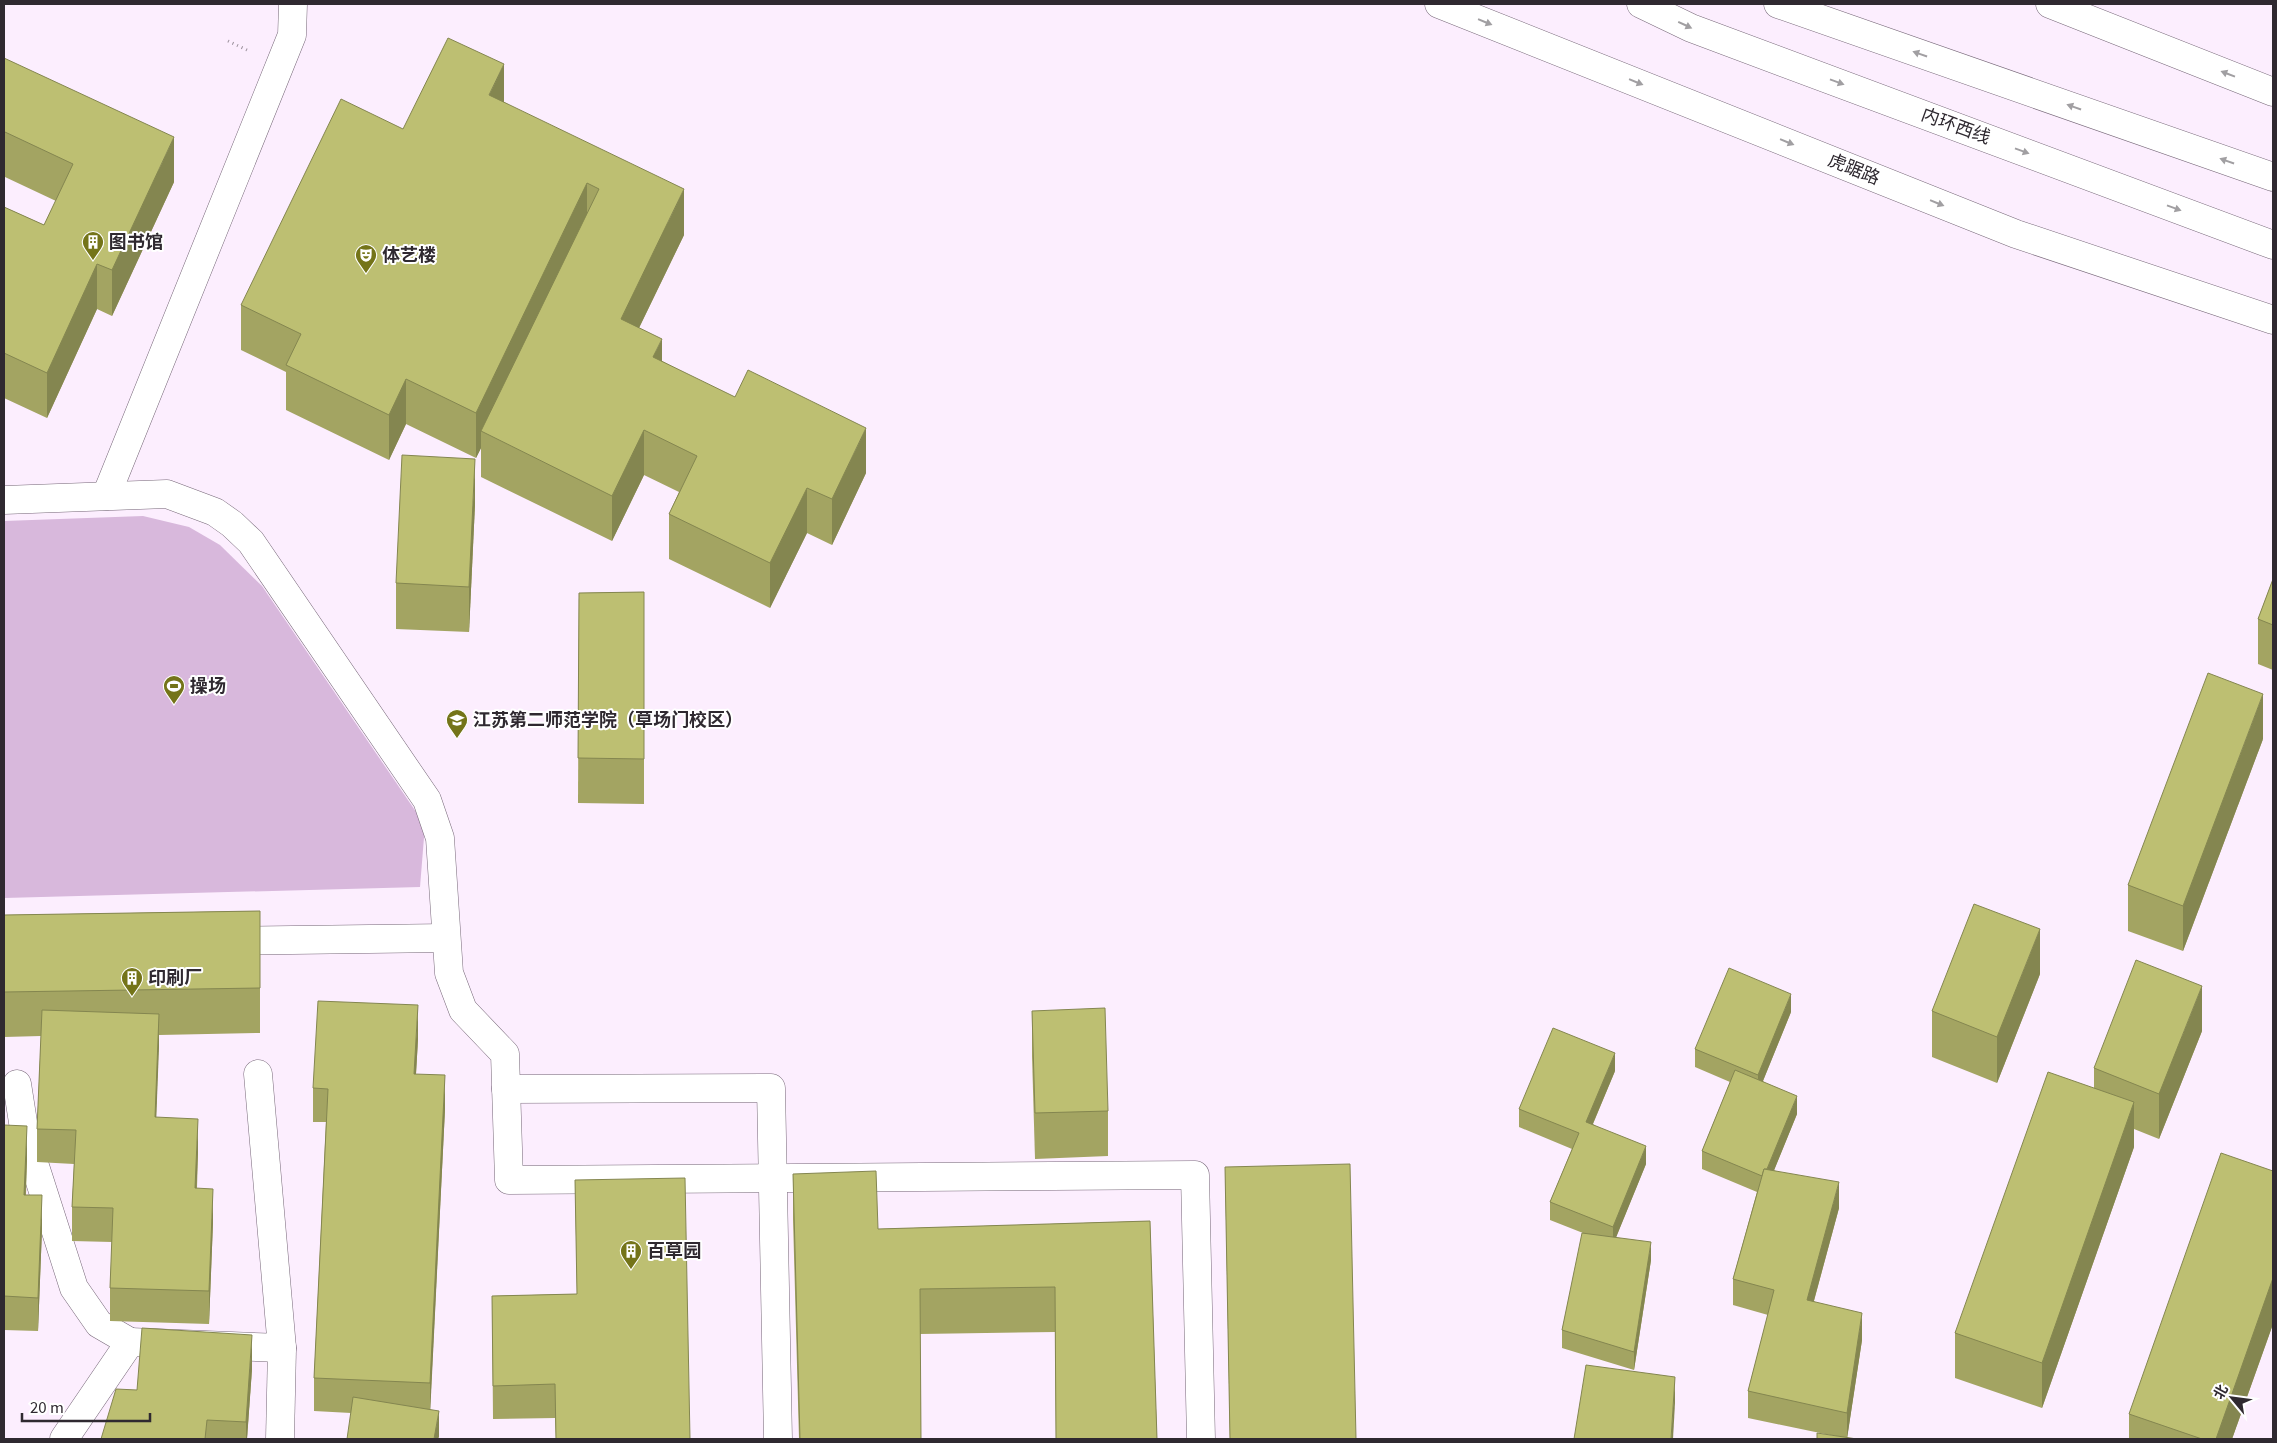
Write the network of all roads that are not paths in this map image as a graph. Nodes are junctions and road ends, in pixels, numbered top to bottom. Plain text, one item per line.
1 (293, 4) edge
2 (1440, 4) edge
3 (1641, 4) edge
4 (1778, 4) edge
5 (2050, 4) edge
6 (2273, 92) edge
7 (2273, 177) edge
8 (2273, 245) edge
9 (2273, 320) edge
10 (106, 496) junction
11 (4, 500) edge
12 (446, 938) junction
13 (200, 942) edge
14 (258, 1074) dead end
15 (17, 1084) dead end
16 (506, 1089) junction
17 (772, 1178) junction
18 (130, 1342) junction
19 (282, 1348) junction
20 (64, 1439) edge
21 (280, 1439) edge
22 (778, 1439) edge
23 (1201, 1439) edge

1 - 10 main road
2 -> 9 main road, 虎踞路
3 -> 8 main road, 内环西线
7 -> 4 main road
6 -> 5 main road
10 - 11 main road
10 - 12 main road
12 - 13 main road
12 - 16 main road
14 - 19 main road
15 - 18 main road
16 - 17 main road
16 - 17 main road
17 - 22 main road
17 - 23 main road
18 - 19 main road
18 - 20 main road
19 - 21 main road

